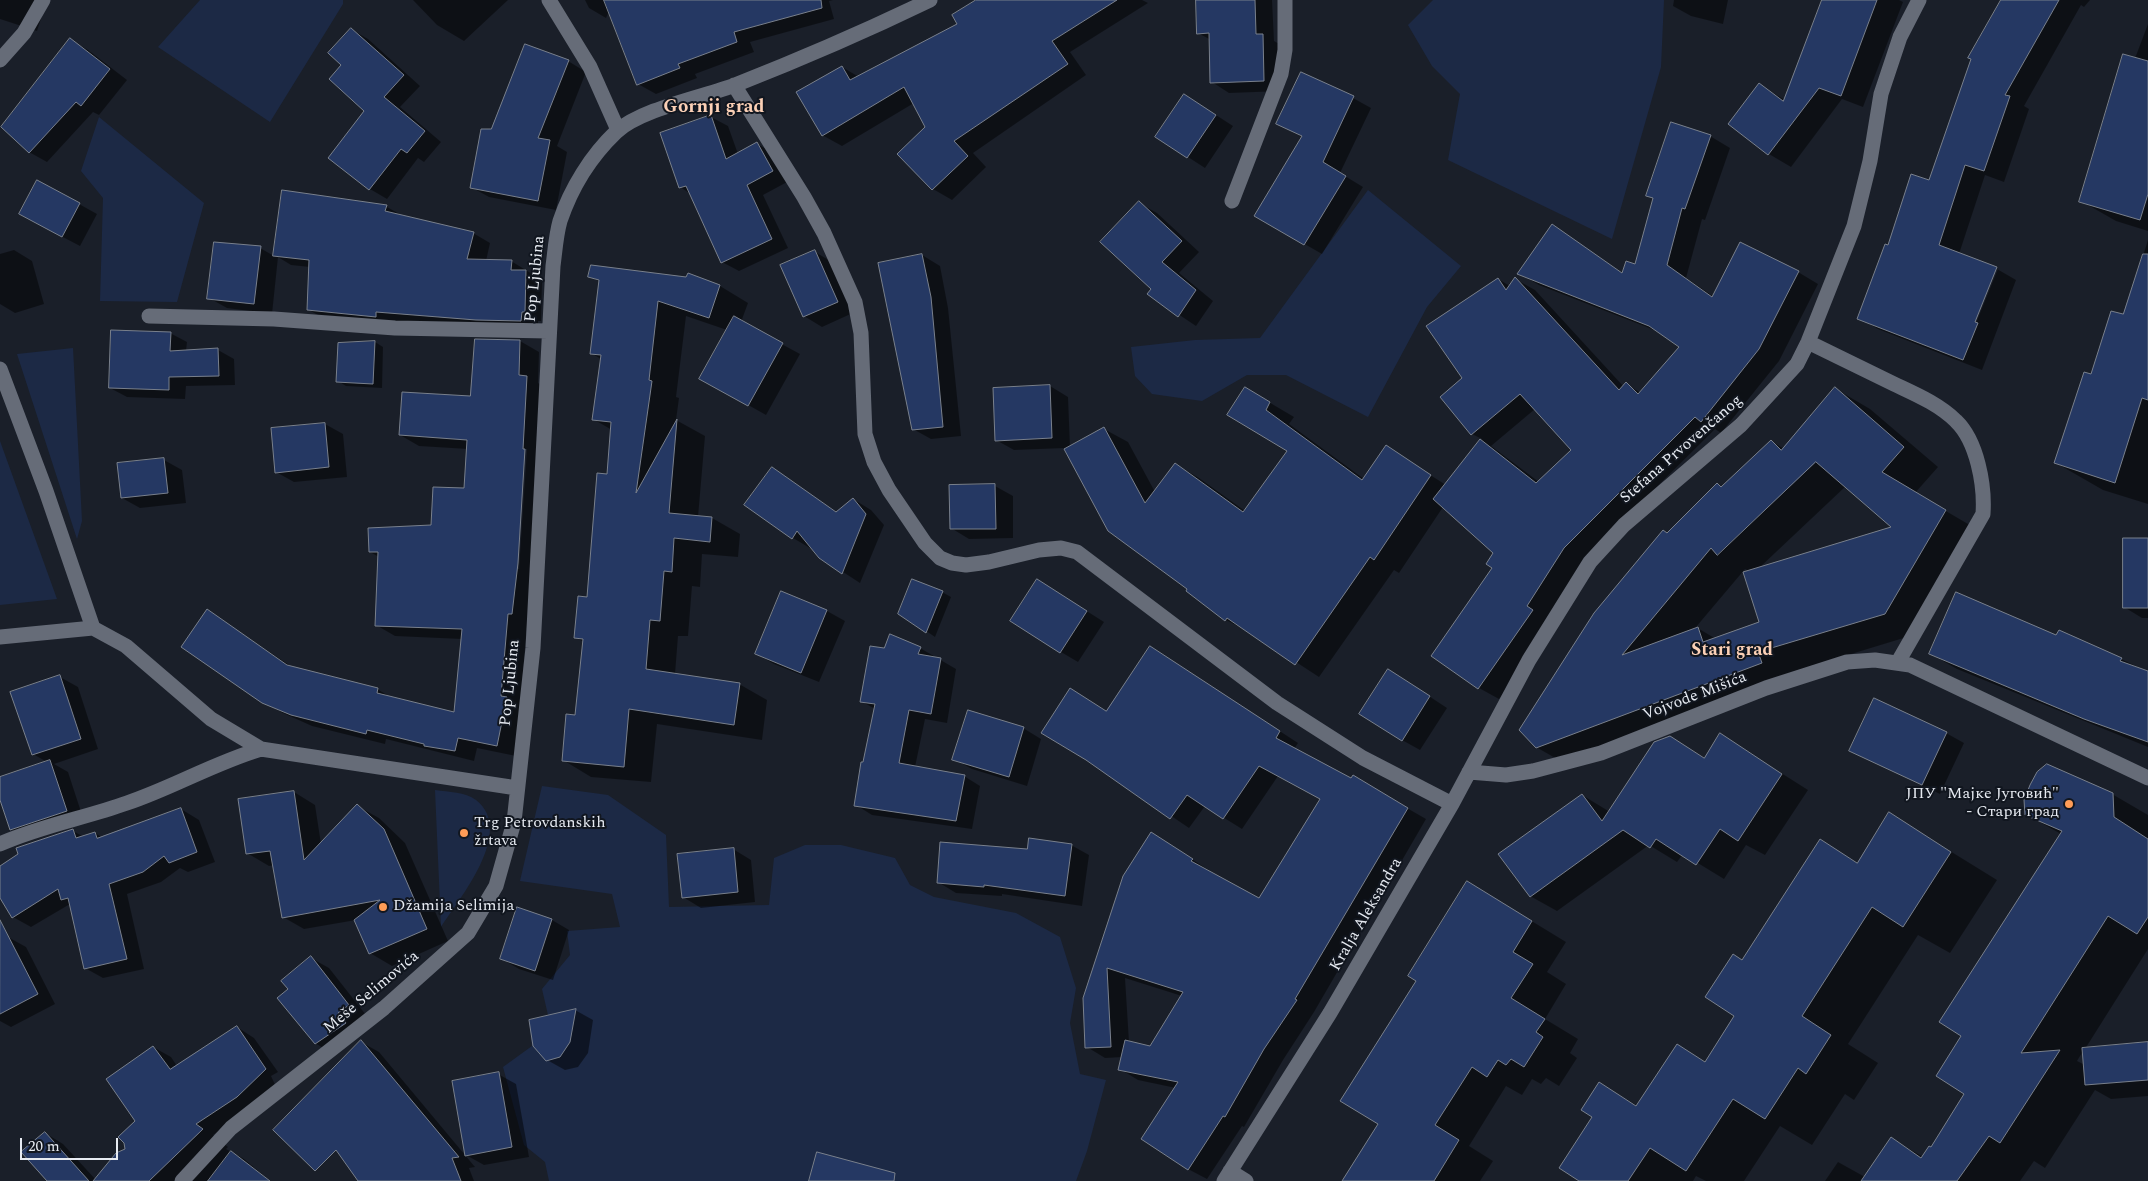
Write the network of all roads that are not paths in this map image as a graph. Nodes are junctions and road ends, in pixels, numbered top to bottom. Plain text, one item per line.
1 (43, 0) edge
2 (549, 0) edge
3 (930, 0) edge
4 (1285, 0) edge
5 (1919, 0) edge
6 (0, 60) edge
7 (734, 85) junction
8 (618, 130) junction
9 (1232, 201) dead end
10 (149, 316) dead end
11 (548, 331) junction
12 (1808, 342) junction
13 (0, 369) edge
14 (93, 628) junction
15 (0, 637) edge
16 (1529, 660) joint
17 (1898, 662) junction
18 (260, 749) junction
19 (1469, 772) junction
20 (2148, 778) edge
21 (517, 788) junction
22 (1452, 804) junction
23 (0, 844) edge
24 (1227, 1176) edge
25 (182, 1181) edge
26 (1246, 1181) edge

1 - 6 street
2 - 8 street
3 - 7 street, Pop Ljubina
4 - 9 street
5 - 12 street, Stefana Prvovenčanog
7 - 8 street, Pop Ljubina
7 - 22 street
8 - 11 street, Pop Ljubina
10 - 11 street
11 - 21 street, Pop Ljubina
12 - 16 street, Stefana Prvovenčanog
12 - 17 street
13 - 14 street
14 - 15 street
14 - 18 street
16 - 19 street, Kralja Aleksandra
17 - 19 street, Vojvode Mišića
17 - 20 street, Vojvode Mišića
18 - 21 street
18 - 23 street
19 - 22 street, Kralja Aleksandra
21 - 25 street, Meše Selimovića
22 - 24 street, Kralja Aleksandra
24 - 26 street

